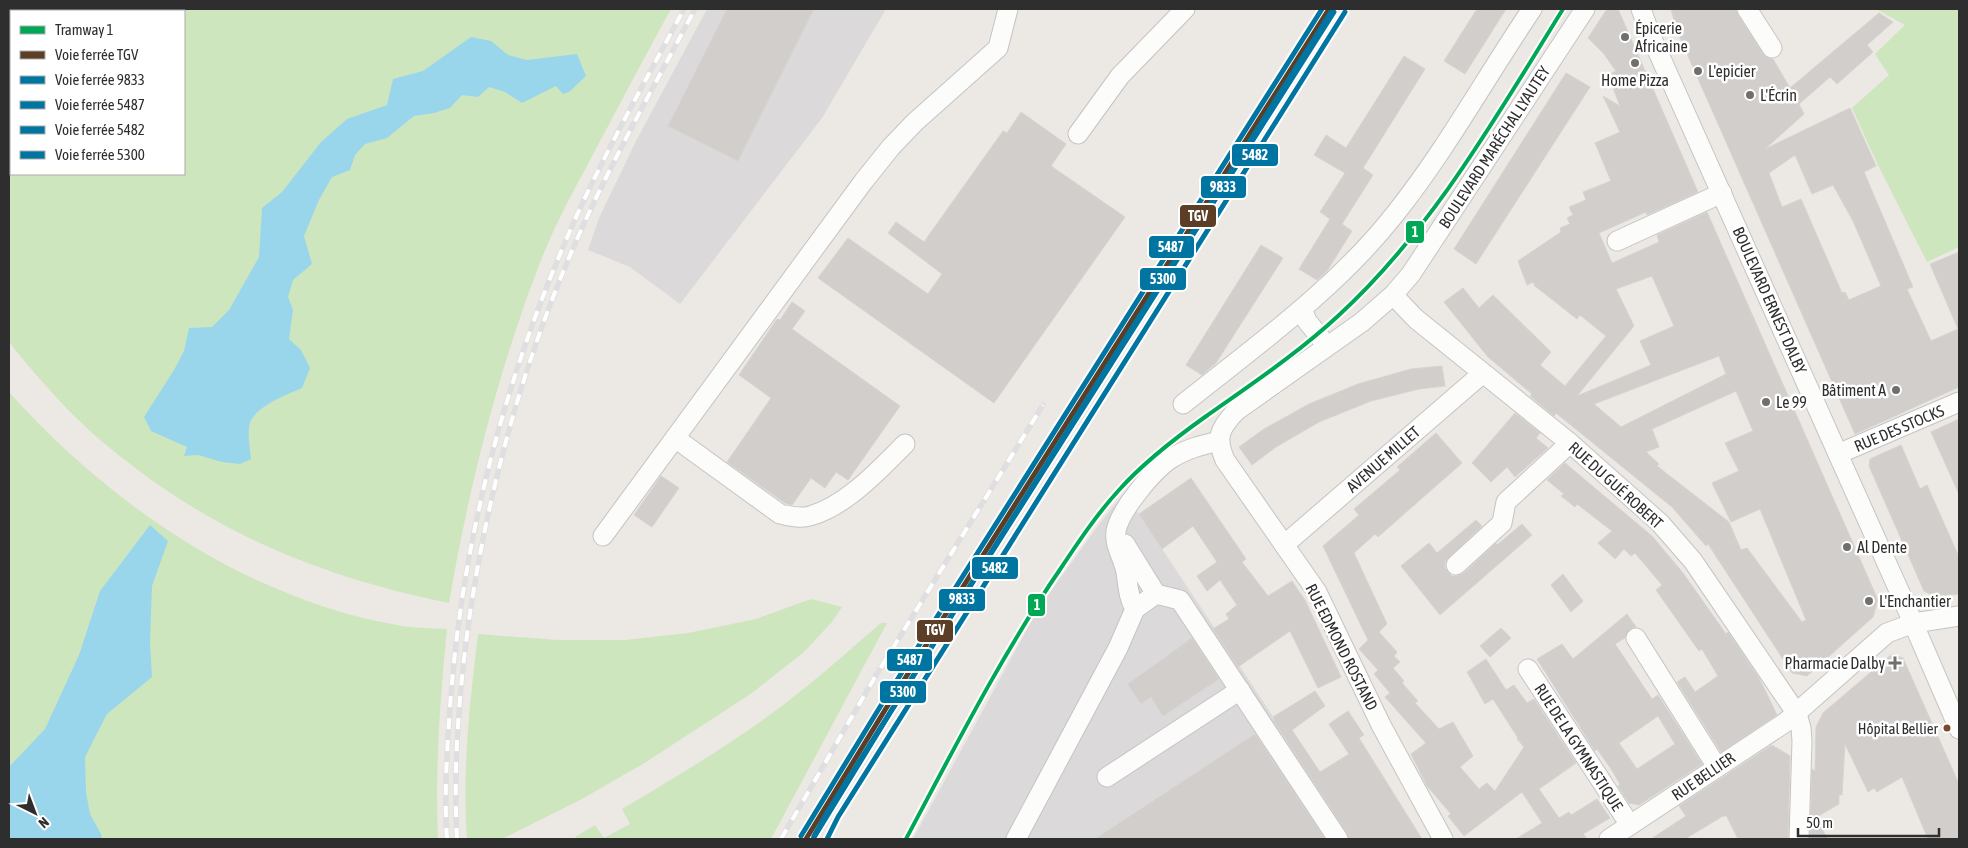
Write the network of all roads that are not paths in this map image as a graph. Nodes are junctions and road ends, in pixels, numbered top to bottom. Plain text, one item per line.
1 (1008, 9) edge
2 (1184, 9) edge
3 (1532, 9) edge
4 (1585, 9) edge
5 (1641, 9) edge
6 (1747, 9) edge
7 (1772, 48) dead end
8 (1078, 134) dead end
9 (1722, 192) junction
10 (1617, 241) dead end
11 (1393, 295) junction
12 (1302, 309) junction
13 (1327, 346) junction
14 (1484, 373) junction
15 (1959, 402) edge
16 (1184, 404) dead end
17 (675, 438) junction
18 (1219, 441) junction
19 (1570, 443) junction
20 (905, 444) dead end
21 (1838, 454) junction
22 (1121, 517) junction
23 (603, 536) dead end
24 (1284, 545) junction
25 (1456, 565) dead end
26 (1156, 594) junction
27 (1135, 608) junction
28 (1959, 616) edge
29 (1914, 623) junction
30 (1636, 638) dead end
31 (1528, 668) dead end
32 (1240, 690) junction
33 (1797, 714) junction
34 (1959, 729) edge
35 (1717, 766) junction
36 (1107, 777) dead end
37 (1630, 826) junction
38 (1016, 839) edge
39 (1338, 839) edge
40 (1443, 839) edge
41 (1609, 839) edge
42 (1799, 839) edge

1 - 17 street
2 - 8 street
3 - 12 street
4 - 11 street, BOULEVARD MARÉCHAL LYAUTEY
5 - 9 street, BOULEVARD ERNEST DALBY
6 - 7 street
9 - 10 street
9 - 21 street, BOULEVARD ERNEST DALBY
11 - 13 street, BOULEVARD MARÉCHAL LYAUTEY
11 - 14 street, RUE DU GUÉ ROBERT
12 - 13 street
12 - 16 street
13 - 18 street, BOULEVARD MARÉCHAL LYAUTEY
14 - 19 street, RUE DU GUÉ ROBERT
14 - 24 street, AVENUE MILLET
15 - 21 street, RUE DES STOCKS
17 - 20 street
17 - 23 street
18 - 22 street
18 - 24 street, RUE EDMOND ROSTAND
19 - 25 street
19 - 33 street, RUE DU GUÉ ROBERT
21 - 29 street, BOULEVARD ERNEST DALBY
22 - 26 street
22 - 27 street
24 - 40 street, RUE EDMOND ROSTAND
26 - 27 street
26 - 32 street
27 - 38 street
28 - 29 street, RUE BELLIER
29 - 33 street, RUE BELLIER
29 - 34 street, BOULEVARD ERNEST DALBY
30 - 35 street
31 - 37 street, RUE DE LA GYMNASTIQUE
32 - 36 street
32 - 39 street
33 - 35 street, RUE BELLIER
33 - 42 street
35 - 37 street, RUE BELLIER
37 - 41 street, RUE BELLIER

